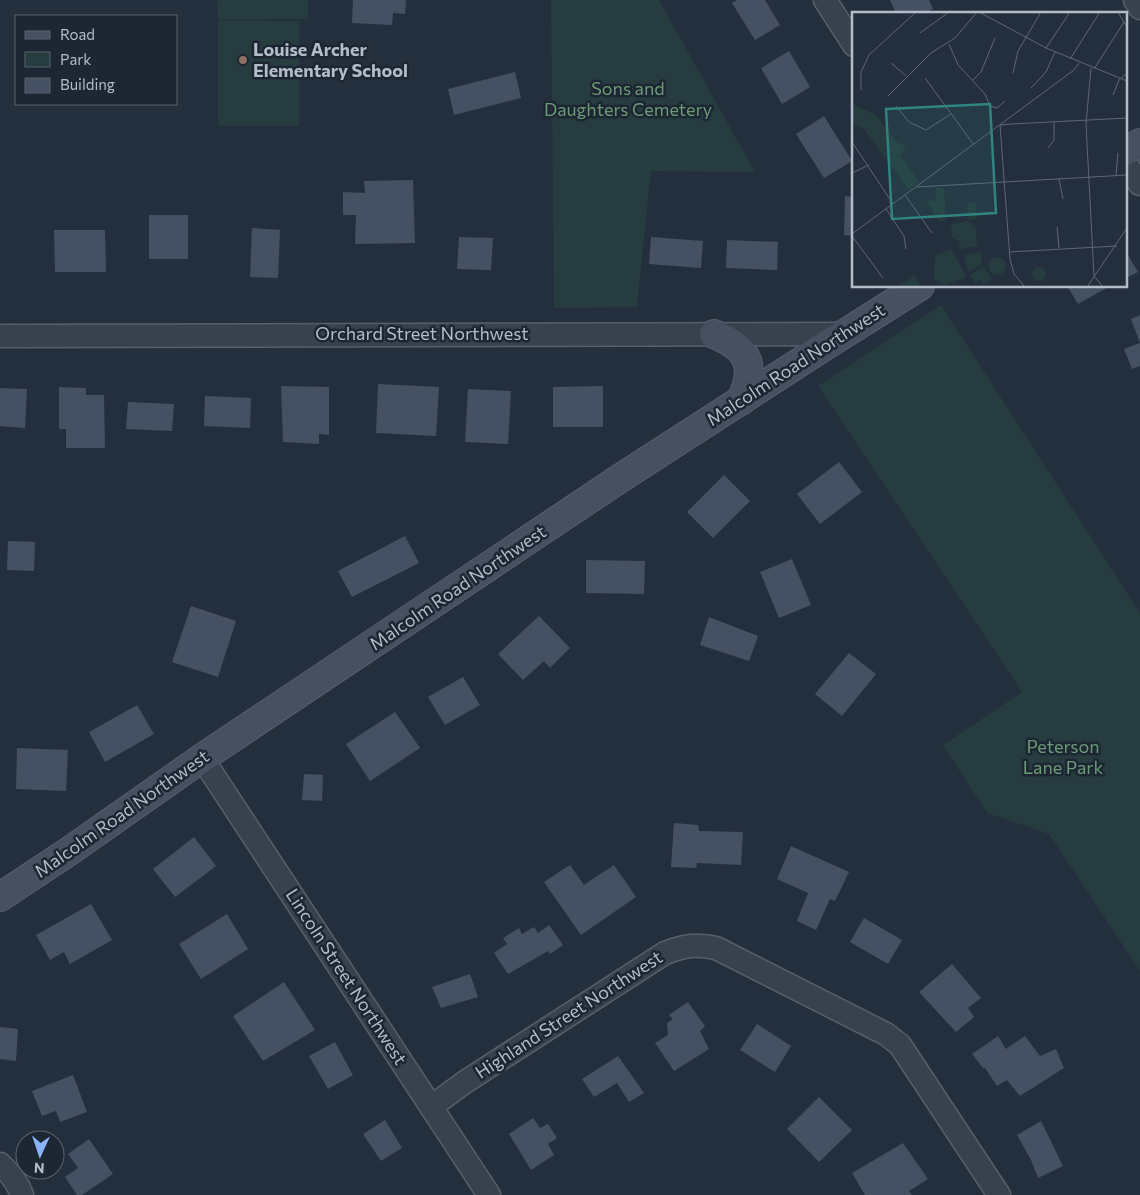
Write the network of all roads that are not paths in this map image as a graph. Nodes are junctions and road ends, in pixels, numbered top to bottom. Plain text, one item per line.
1 (825, 0) edge
2 (1135, 0) edge
3 (1140, 8) edge
4 (852, 42) edge
5 (1140, 143) edge
6 (1128, 151) edge
7 (1128, 167) edge
8 (1140, 184) edge
9 (917, 288) edge
10 (714, 334) junction
11 (844, 334) junction
12 (0, 336) edge
13 (741, 400) junction
14 (202, 758) junction
15 (0, 897) edge
16 (431, 1107) junction
17 (0, 1164) edge
18 (22, 1195) edge
19 (489, 1195) edge
20 (999, 1195) edge

1 - 4 street
2 - 3 street
5 - 6 main road
7 - 8 street
9 - 11 main road, Malcolm Road Northwest
10 - 11 street, Orchard Street Northwest
10 - 12 street, Orchard Street Northwest
10 - 13 main road
11 - 13 main road, Malcolm Road Northwest
13 - 14 main road, Malcolm Road Northwest
14 - 15 main road, Malcolm Road Northwest
14 - 16 street, Lincoln Street Northwest
16 - 19 street, Lincoln Street Northwest
16 - 20 street, Highland Street Northwest
17 - 18 street

